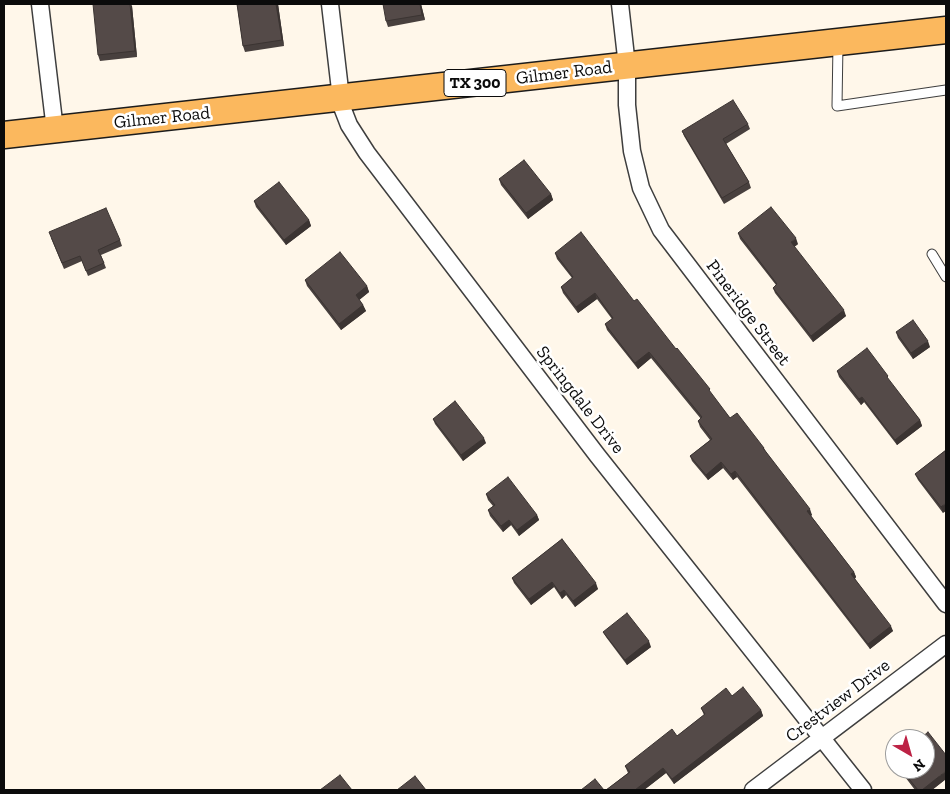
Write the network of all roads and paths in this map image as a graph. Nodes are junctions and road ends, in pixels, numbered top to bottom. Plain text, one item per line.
1 (40, 4) edge
2 (330, 4) edge
3 (620, 4) edge
4 (946, 30) edge
5 (838, 42) junction
6 (627, 66) junction
7 (946, 90) edge
8 (340, 98) junction
9 (55, 130) junction
10 (4, 135) edge
11 (932, 254) dead end
12 (946, 277) edge
13 (946, 604) edge
14 (946, 644) edge
15 (822, 738) junction
16 (753, 790) edge
17 (863, 790) edge

1 - 9 street
2 - 8 street, Springdale Drive
3 - 6 street, Pineridge Street
4 - 5 main road, Gilmer Road / TX 300
5 - 6 main road, Gilmer Road / TX 300
5 - 7 lane
6 - 8 main road, Gilmer Road / TX 300
6 - 13 street, Pineridge Street
8 - 9 main road, Gilmer Road / TX 300
8 - 15 street, Springdale Drive
9 - 10 main road, Gilmer Road / TX 300
11 - 12 lane
14 - 15 street, Crestview Drive
15 - 16 street, Crestview Drive
15 - 17 street, Springdale Drive

